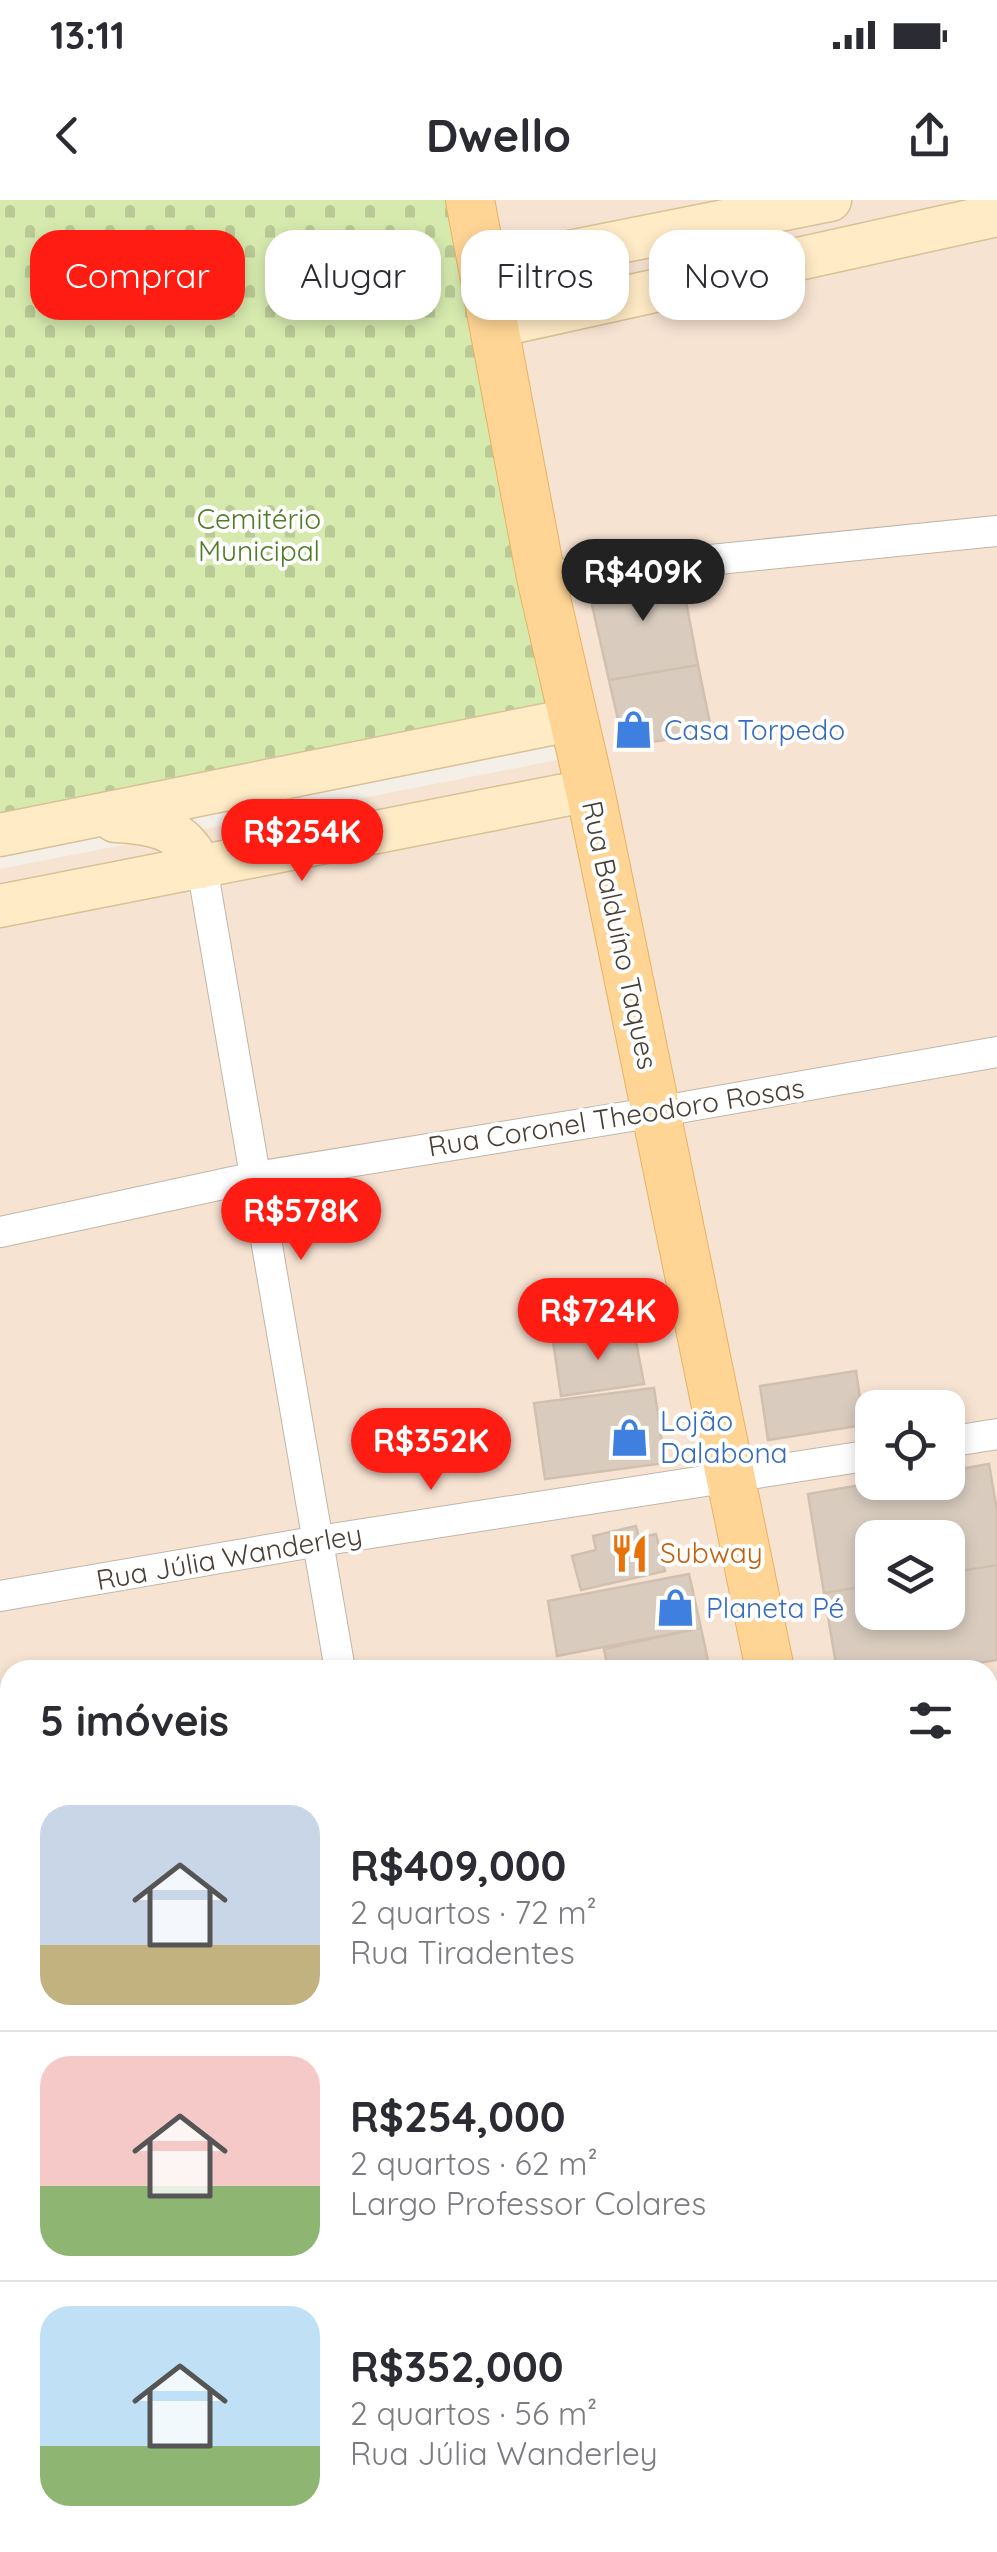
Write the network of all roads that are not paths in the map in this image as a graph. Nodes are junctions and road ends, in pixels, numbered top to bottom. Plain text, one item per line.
1 (470, 200) edge
2 (830, 200) edge
3 (997, 216) edge
4 (476, 230) edge
5 (629, 240) edge
6 (495, 320) edge
7 (496, 326) junction
8 (997, 531) edge
9 (541, 577) junction
10 (576, 720) junction
11 (590, 790) junction
12 (77, 820) junction
13 (0, 835) edge
14 (202, 867) junction
15 (0, 906) edge
16 (997, 1052) edge
17 (656, 1112) junction
18 (256, 1177) junction
19 (0, 1232) edge
20 (997, 1434) edge
21 (965, 1439) edge
22 (855, 1457) edge
23 (730, 1478) junction
24 (319, 1541) junction
25 (0, 1596) edge
26 (338, 1660) edge
27 (768, 1660) edge

1 - 4 main road, Rua Balduíno Taques
2 - 5 main road
3 - 7 main road
6 - 7 main road, Rua Balduíno Taques
7 - 9 main road, Rua Balduíno Taques
8 - 9 street
9 - 10 main road, Rua Balduíno Taques
10 - 11 main road, Rua Balduíno Taques
10 - 12 main road
11 - 14 main road
11 - 17 main road, Rua Balduíno Taques
12 - 13 main road
12 - 14 main road
14 - 15 main road
14 - 18 street
16 - 17 street, Rua Coronel Theodoro Rosas
17 - 18 street, Rua Coronel Theodoro Rosas
17 - 23 main road, Rua Balduíno Taques
18 - 19 street, Rua Coronel Theodoro Rosas
18 - 24 street
20 - 21 street
22 - 23 street, Rua Júlia Wanderley
23 - 24 street, Rua Júlia Wanderley
23 - 27 main road, Rua Balduíno Taques
24 - 25 street, Rua Júlia Wanderley
24 - 26 street

